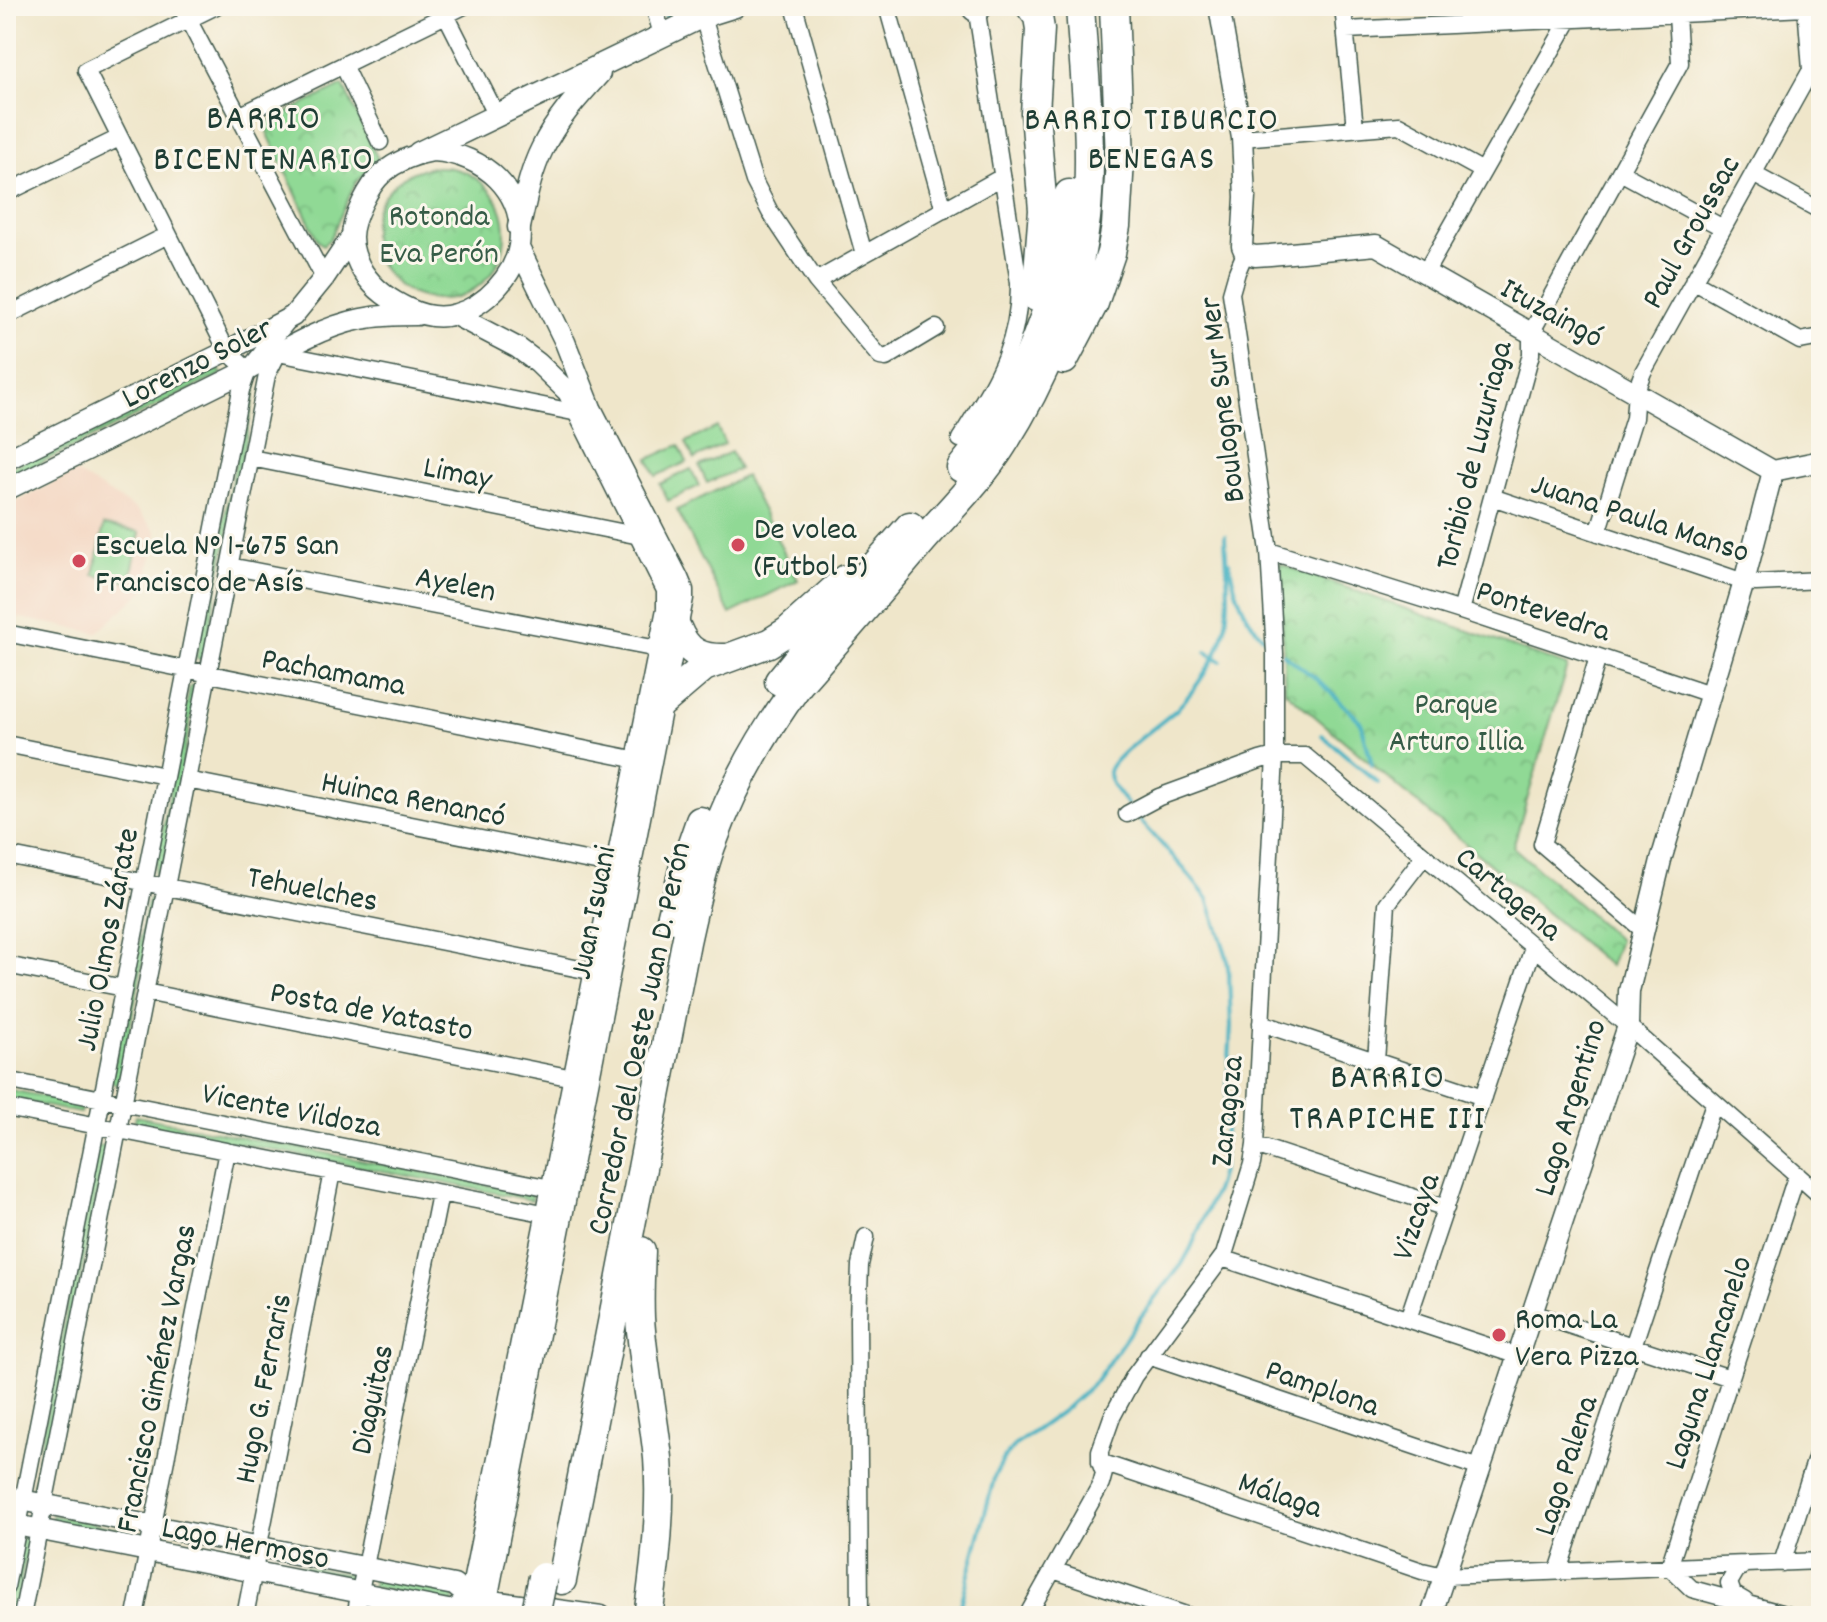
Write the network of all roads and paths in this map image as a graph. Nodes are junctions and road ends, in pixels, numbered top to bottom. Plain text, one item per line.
1 (216, 6) edge
2 (464, 6) edge
3 (654, 6) edge
4 (735, 6) edge
5 (794, 6) edge
6 (887, 6) edge
7 (977, 6) edge
8 (1030, 6) edge
9 (1061, 6) edge
10 (1080, 6) edge
11 (1114, 6) edge
12 (1219, 6) edge
13 (1343, 6) edge
14 (1806, 7) edge
15 (443, 10) edge
16 (701, 11) edge
17 (1616, 12) edge
18 (185, 13) edge
19 (1677, 15) junction
20 (1569, 20) junction
21 (1346, 30) junction
22 (671, 31) junction
23 (608, 63) junction
24 (343, 65) junction
25 (1816, 70) edge
26 (239, 116) junction
27 (497, 116) junction
28 (1355, 128) junction
29 (119, 138) junction
30 (1242, 138) junction
31 (380, 142) dead end
32 (419, 153) junction
33 (1483, 171) junction
34 (1620, 172) junction
35 (1753, 174) junction
36 (1002, 177) junction
37 (6, 193) edge
38 (944, 210) junction
39 (1821, 211) edge
40 (1723, 228) junction
41 (168, 235) junction
42 (352, 236) junction
43 (519, 237) junction
44 (1245, 253) junction
45 (864, 254) junction
46 (1425, 273) junction
47 (324, 278) junction
48 (816, 281) junction
49 (1693, 281) junction
50 (421, 315) junction
51 (455, 315) junction
52 (6, 316) edge
53 (291, 317) junction
54 (936, 328) dead end
55 (1531, 333) junction
56 (1821, 337) edge
57 (227, 351) junction
58 (278, 353) junction
59 (248, 370) junction
60 (1017, 382) junction
61 (1636, 391) junction
62 (585, 410) junction
63 (980, 451) junction
64 (251, 458) junction
65 (6, 460) edge
66 (1821, 461) edge
67 (1773, 471) junction
68 (6, 490) edge
69 (1492, 497) junction
70 (945, 502) junction
71 (914, 522) junction
72 (1598, 533) junction
73 (647, 534) junction
74 (1269, 551) junction
75 (229, 566) junction
76 (1821, 580) edge
77 (1744, 582) junction
78 (1461, 611) junction
79 (6, 633) edge
80 (669, 644) junction
81 (731, 657) junction
82 (1598, 657) junction
83 (186, 669) junction
84 (208, 673) junction
85 (1710, 694) junction
86 (654, 711) junction
87 (6, 744) edge
88 (1275, 756) junction
89 (644, 761) junction
90 (165, 776) junction
91 (187, 780) junction
92 (1127, 814) dead end
93 (6, 855) edge
94 (1424, 856) junction
95 (623, 868) junction
96 (144, 882) junction
97 (166, 887) junction
98 (1644, 931) junction
99 (1533, 948) junction
100 (6, 965) edge
101 (602, 973) junction
102 (124, 988) junction
103 (145, 992) junction
104 (1261, 1023) junction
105 (1628, 1026) junction
106 (1376, 1061) junction
107 (581, 1079) junction
108 (6, 1080) edge
109 (1483, 1097) junction
110 (102, 1099) junction
111 (123, 1103) junction
112 (1714, 1103) junction
113 (6, 1108) edge
114 (653, 1111) junction
115 (97, 1125) junction
116 (118, 1129) junction
117 (1255, 1145) junction
118 (227, 1151) junction
119 (332, 1172) junction
120 (1797, 1174) junction
121 (559, 1189) junction
122 (440, 1194) junction
123 (1821, 1196) edge
124 (1446, 1208) junction
125 (554, 1215) junction
126 (866, 1237) dead end
127 (1222, 1258) junction
128 (1532, 1313) junction
129 (1408, 1319) junction
130 (1633, 1346) junction
131 (1148, 1356) junction
132 (1518, 1356) junction
133 (1730, 1378) junction
134 (1821, 1443) edge
135 (1100, 1462) junction
136 (1480, 1468) junction
137 (15, 1498) edge
138 (44, 1504) junction
139 (12, 1525) edge
140 (153, 1526) junction
141 (39, 1530) junction
142 (259, 1546) junction
143 (148, 1552) junction
144 (1821, 1561) edge
145 (1782, 1563) junction
146 (1745, 1564) junction
147 (364, 1567) junction
148 (1669, 1567) junction
149 (1053, 1570) junction
150 (1558, 1571) junction
151 (254, 1573) junction
152 (1444, 1576) junction
153 (552, 1578) junction
154 (6, 1587) edge
155 (359, 1594) junction
156 (1751, 1605) junction
157 (476, 1608) edge
158 (22, 1616) edge
159 (135, 1616) edge
160 (245, 1616) edge
161 (355, 1616) edge
162 (535, 1616) edge
163 (554, 1616) edge
164 (601, 1616) edge
165 (648, 1616) edge
166 (860, 1616) edge
167 (1027, 1616) edge
168 (1189, 1616) edge
169 (1431, 1616) edge
170 (1792, 1616) edge

1 - 18 street
2 - 15 street
3 - 22 street
4 - 16 main road
5 - 45 street
6 - 38 street
7 - 36 street
8 - 60 highway
9 - 60 highway, Corredor del Oeste Juan D. Perón
10 - 63 highway, Corredor del Oeste Juan D. Perón
11 - 63 highway
12 - 30 street, Boulogne Sur Mer
13 - 21 street
14 - 19 street
14 - 25 street, Paul Groussac
15 - 24 street
15 - 27 street
16 - 22 main road
16 - 48 street
17 - 19 street
17 - 20 street
18 - 26 street
18 - 29 street
19 - 34 street, Toribio de Luzuriaga
20 - 21 street
20 - 33 street
21 - 28 street
22 - 23 main road
23 - 27 main road
23 - 43 main road
24 - 26 street
24 - 31 street
25 - 35 street, Paul Groussac
26 - 47 street
27 - 32 main road
28 - 30 street
28 - 33 street
29 - 37 street
29 - 41 street
30 - 44 street, Boulogne Sur Mer
32 - 42 street
32 - 43 street
33 - 46 street
34 - 40 street
34 - 55 street, Toribio de Luzuriaga
35 - 39 street
35 - 40 street, Paul Groussac
36 - 38 street
36 - 63 street
38 - 45 street
40 - 49 street, Paul Groussac
41 - 52 street
41 - 57 street
42 - 47 street, Lorenzo Soler
42 - 50 street
43 - 51 street
43 - 62 street, Juan Isuani
44 - 46 street, Ituzaingó
44 - 74 street, Boulogne Sur Mer
45 - 48 street
46 - 55 street, Ituzaingó
47 - 53 street, Lorenzo Soler
48 - 54 street
49 - 56 street
49 - 61 street, Paul Groussac
50 - 51 street
50 - 58 street, Lorenzo Soler
51 - 62 street, Juan Isuani
53 - 57 street, Lorenzo Soler
53 - 59 street, Julio Olmos Zárate
55 - 61 street, Ituzaingó
55 - 69 street, Toribio de Luzuriaga
57 - 59 street
57 - 65 street, Lorenzo Soler
58 - 59 street, Lorenzo Soler
58 - 62 street
58 - 64 street, Julio Olmos Zárate
59 - 68 street, Lorenzo Soler
59 - 83 street, Julio Olmos Zárate
60 - 63 highway, Corredor del Oeste Juan D. Perón
61 - 67 street, Ituzaingó
61 - 72 street, Paul Groussac
62 - 73 street, Juan Isuani
63 - 70 highway, Corredor del Oeste Juan D. Perón
64 - 73 street, Limay
64 - 75 street, Julio Olmos Zárate
66 - 67 street
67 - 77 street, Lago Argentino
69 - 72 street, Juana Paula Manso
69 - 78 street, Toribio de Luzuriaga
70 - 71 highway, Corredor del Oeste Juan D. Perón
70 - 114 highway, Corredor del Oeste Juan D. Perón
71 - 81 highway
71 - 153 highway, Corredor del Oeste Juan D. Perón
72 - 77 street, Juana Paula Manso
73 - 80 street, Juan Isuani
73 - 80 street, Juan Isuani
74 - 78 street, Pontevedra
74 - 88 street, Zaragoza
75 - 80 street, Ayelen
75 - 84 street, Julio Olmos Zárate
76 - 77 street, Juana Paula Manso
77 - 85 street, Lago Argentino
78 - 82 street, Pontevedra
79 - 83 street, Pachamama
80 - 81 highway
80 - 86 street, Juan Isuani
81 - 86 highway
82 - 85 street, Pontevedra
82 - 98 street
83 - 84 street, Pachamama
83 - 90 street, Julio Olmos Zárate
84 - 89 street, Pachamama
84 - 91 street, Julio Olmos Zárate
85 - 98 street, Lago Argentino
86 - 89 street, Juan Isuani
87 - 90 street
88 - 92 street, Cartagena
88 - 94 street, Cartagena
88 - 104 street, Zaragoza
89 - 95 street, Juan Isuani
90 - 96 street, Julio Olmos Zárate
91 - 95 street, Huinca Renancó
91 - 97 street, Julio Olmos Zárate
93 - 96 street, Tehuelches
94 - 99 street, Cartagena
94 - 106 street
95 - 101 street, Juan Isuani
96 - 97 street, Tehuelches
96 - 102 street, Julio Olmos Zárate
97 - 101 street, Tehuelches
97 - 103 street, Julio Olmos Zárate
98 - 105 street, Lago Argentino
99 - 105 street, Cartagena
99 - 109 street, Vizcaya
100 - 102 street
101 - 107 street, Juan Isuani
102 - 110 street, Julio Olmos Zárate
103 - 107 street, Posta de Yatasto
103 - 111 street, Julio Olmos Zárate
104 - 106 street
104 - 117 street, Zaragoza
105 - 112 street, Cartagena
105 - 128 street, Lago Argentino
106 - 109 street
107 - 121 street, Juan Isuani
108 - 110 street, Vicente Vildoza
109 - 124 street, Vizcaya
110 - 111 street, Vicente Vildoza
110 - 115 street, Julio Olmos Zárate
111 - 116 street, Julio Olmos Zárate
111 - 121 street, Vicente Vildoza
112 - 120 street, Cartagena
112 - 130 street, Lago Palena
113 - 115 street, Vicente Vildoza
114 - 153 highway, Corredor del Oeste Juan D. Perón
114 - 165 highway
115 - 116 street, Vicente Vildoza
115 - 137 street, Julio Olmos Zárate
116 - 118 street, Vicente Vildoza
116 - 138 street, Julio Olmos Zárate
117 - 124 street
117 - 127 street, Zaragoza
118 - 119 street, Vicente Vildoza
118 - 140 street, Francisco Giménez Vargas
119 - 122 street, Vicente Vildoza
119 - 142 street, Hugo G. Ferraris
120 - 123 street, Cartagena
120 - 133 street, Laguna Llancanelo
121 - 125 street, Juan Isuani
122 - 125 street, Vicente Vildoza
122 - 147 street, Diaguitas
124 - 129 street, Vizcaya
125 - 157 street, Juan Isuani
126 - 166 street
127 - 129 street
127 - 131 street, Zaragoza
128 - 130 street
128 - 132 street, Lago Argentino
129 - 132 street
130 - 133 street
130 - 150 street, Lago Palena
131 - 135 street, Zaragoza
131 - 136 street, Pamplona
132 - 136 street, Lago Argentino
133 - 148 street, Laguna Llancanelo
134 - 145 street
135 - 149 street, Zaragoza
135 - 152 street, Málaga
136 - 152 street, Lago Argentino
137 - 138 street, Lago Hermoso
137 - 139 street, Julio Olmos Zárate
138 - 140 street, Lago Hermoso
138 - 141 street, Julio Olmos Zárate
139 - 141 street, Lago Hermoso
139 - 154 street, Julio Olmos Zárate
140 - 142 street, Lago Hermoso
140 - 143 street, Francisco Giménez Vargas
141 - 143 street, Lago Hermoso
141 - 158 street, Julio Olmos Zárate
142 - 147 street, Lago Hermoso
142 - 151 street, Hugo G. Ferraris
143 - 151 street, Lago Hermoso
143 - 159 street, Francisco Giménez Vargas
144 - 145 street, Málaga
145 - 146 street, Málaga
146 - 148 street, Málaga
146 - 156 street
147 - 155 street, Diaguitas
147 - 157 street, Lago Hermoso
148 - 150 street, Málaga
148 - 156 street
149 - 167 street, Zaragoza
149 - 168 street
150 - 152 street, Málaga
151 - 155 street, Lago Hermoso
151 - 160 street, Hugo G. Ferraris
152 - 169 street, Lago Argentino
153 - 162 highway, Corredor del Oeste Juan D. Perón, bridge
153 - 163 highway, Corredor del Oeste Juan D. Perón
155 - 157 street, Lago Hermoso
155 - 161 street, Diaguitas
156 - 170 street
157 - 164 street, Lago Hermoso

